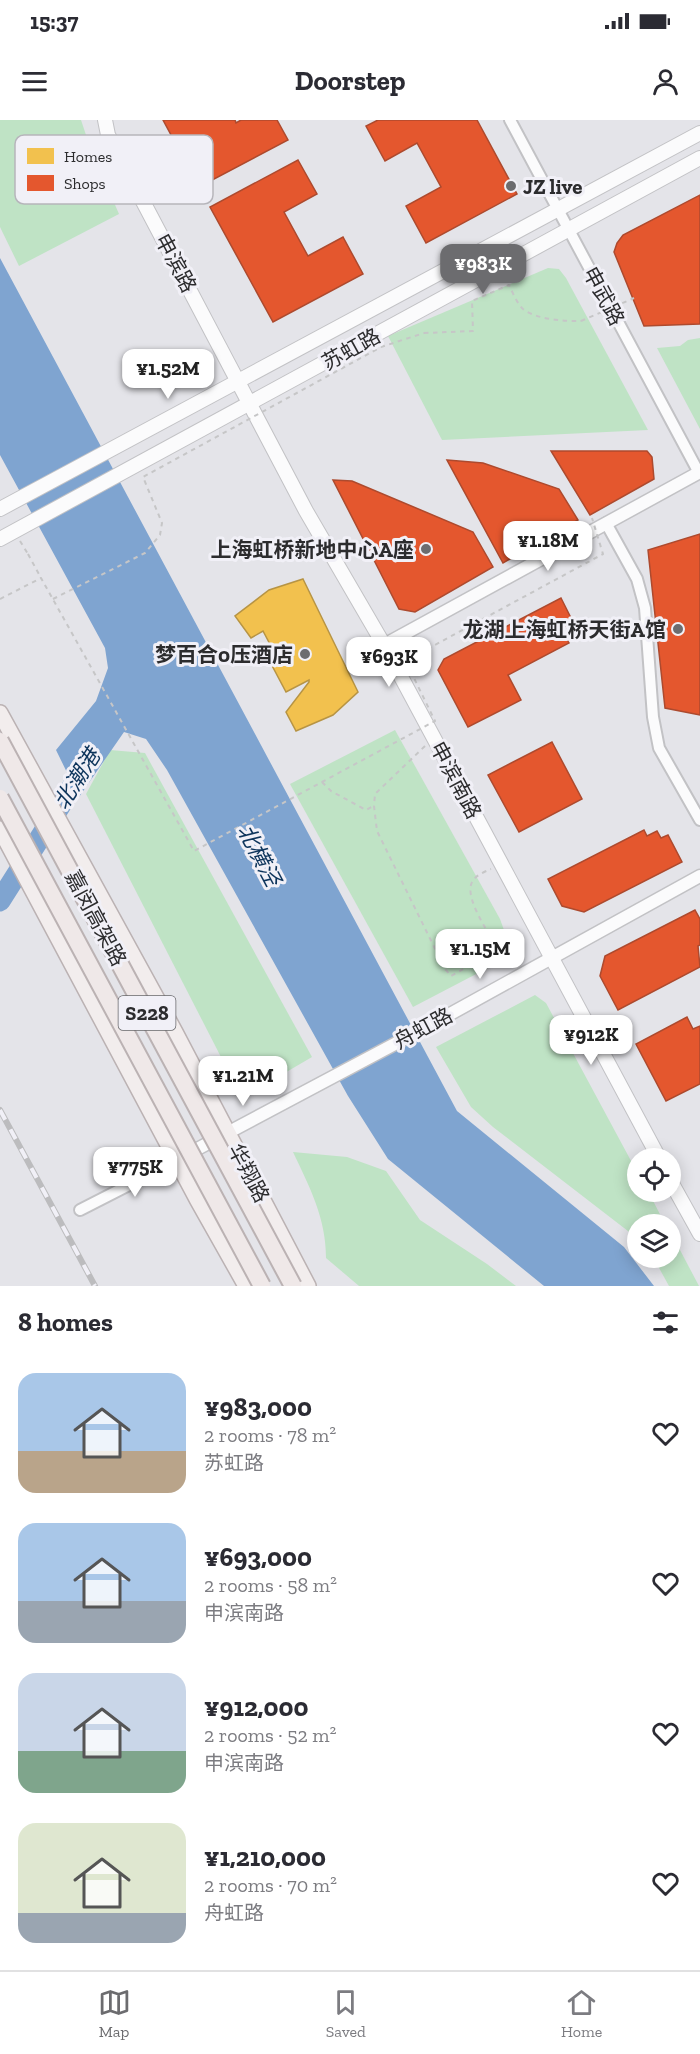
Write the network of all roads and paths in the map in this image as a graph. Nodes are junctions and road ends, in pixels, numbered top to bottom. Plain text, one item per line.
1 (105, 120) edge
2 (510, 120) edge
3 (700, 134) edge
4 (108, 135) edge
5 (700, 158) edge
6 (145, 204) edge
7 (558, 208) junction
8 (569, 230) junction
9 (634, 298) dead end
10 (238, 380) junction
11 (250, 404) junction
12 (700, 472) edge
13 (0, 509) edge
14 (592, 518) dead end
15 (606, 524) junction
16 (0, 539) edge
17 (28, 554) dead end
18 (41, 578) junction
19 (0, 599) edge
20 (53, 599) junction
21 (384, 645) junction
22 (0, 712) edge
23 (434, 738) junction
24 (0, 741) edge
25 (322, 782) junction
26 (0, 798) edge
27 (374, 806) junction
28 (700, 820) edge
29 (0, 830) edge
30 (501, 863) junction
31 (700, 876) edge
32 (552, 958) junction
33 (228, 1132) junction
34 (654, 1148) edge
35 (176, 1161) junction
36 (681, 1199) edge
37 (80, 1210) dead end
38 (700, 1234) edge
39 (246, 1286) edge
40 (262, 1286) edge
41 (293, 1286) edge
42 (308, 1286) edge

1 - 4 main road, 申滨路
2 - 7 street, 申武路
3 - 7 main road, 苏虹路
5 - 8 main road, 苏虹路
6 - 10 main road, 申滨路
7 - 8 street, 申武路
7 - 10 main road, 苏虹路
8 - 11 main road, 苏虹路
8 - 12 street, 申武路
9 - 20 path, bridge
10 - 11 main road, 申滨路
10 - 13 main road, 苏虹路
11 - 16 main road, 苏虹路
11 - 21 main road, 申滨南路
12 - 15 street
14 - 25 path, bridge
15 - 21 street
15 - 28 street
17 - 18 path, bridge
18 - 19 path, bridge
18 - 20 path, bridge
20 - 25 path, bridge
21 - 23 main road, 申滨南路
22 - 33 main road, 华翔路
23 - 27 path
23 - 30 main road, 申滨南路
24 - 41 highway, 嘉闵高架路 / S228, bridge
25 - 27 path
26 - 40 highway, 嘉闵高架路 / S228, bridge
27 - 30 path
29 - 35 main road
30 - 32 main road, 申滨南路
31 - 32 street, 舟虹路
32 - 33 street, 舟虹路
32 - 34 main road, 申滨南路
33 - 35 street, 舟虹路
33 - 42 main road, 华翔路
35 - 37 street
35 - 39 main road
36 - 38 main road

